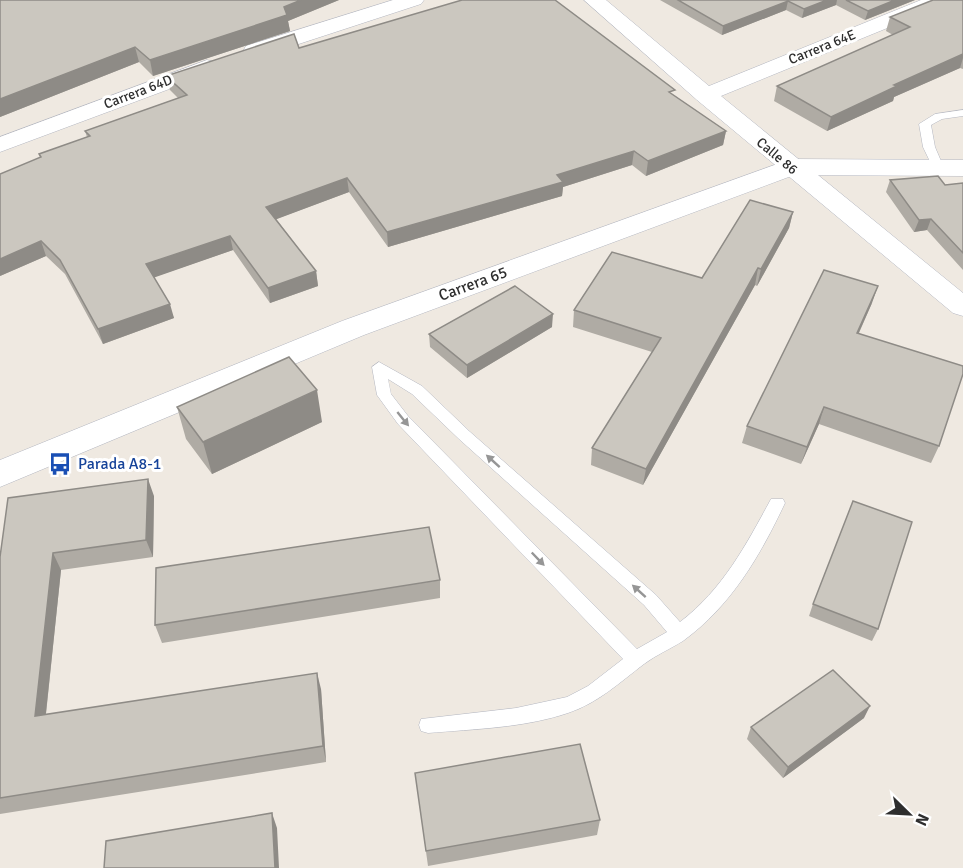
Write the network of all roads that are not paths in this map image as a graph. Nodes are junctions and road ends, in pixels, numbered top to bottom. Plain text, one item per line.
1 (414, 0) edge
2 (594, 0) edge
3 (939, 0) edge
4 (705, 94) junction
5 (963, 113) edge
6 (0, 145) edge
7 (790, 167) junction
8 (938, 168) junction
9 (963, 168) edge
10 (963, 307) edge
11 (0, 474) edge
12 (777, 503) dead end
13 (679, 633) junction
14 (635, 659) junction
15 (428, 724) dead end

1 - 6 street, Carrera 64D
2 - 4 street, Calle 86
3 - 4 street, Carrera 64E
4 - 7 street, Calle 86
5 - 8 lane
7 - 8 street, Carrera 65
7 - 10 street, Calle 86
7 - 11 street, Carrera 65
8 - 9 street, Carrera 65
12 - 13 lane
13 - 14 lane
13 -> 14 lane
14 - 15 lane

